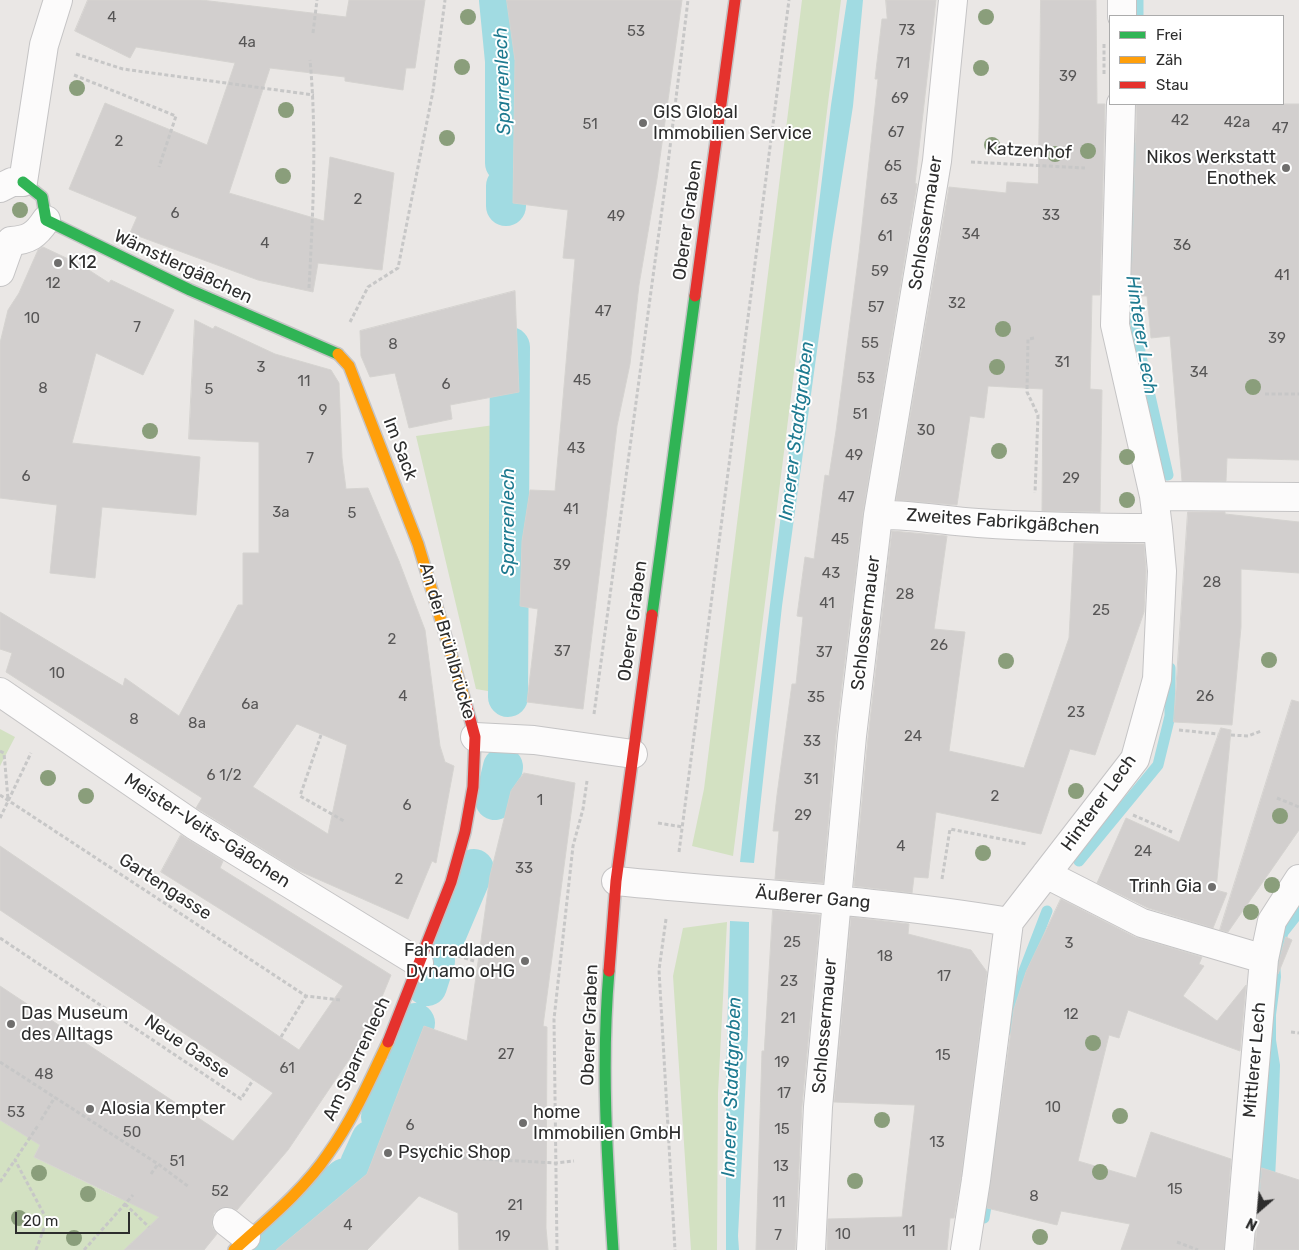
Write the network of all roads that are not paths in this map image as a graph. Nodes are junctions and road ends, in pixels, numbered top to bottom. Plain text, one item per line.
1 (58, 0) edge
2 (735, 0) edge
3 (953, 0) edge
4 (1122, 0) edge
5 (1122, 15) edge
6 (1121, 105) edge
7 (12, 185) edge
8 (46, 220) junction
9 (5, 238) edge
10 (0, 272) edge
11 (349, 366) joint
12 (1154, 496) junction
13 (1299, 497) edge
14 (878, 515) junction
15 (1158, 528) junction
16 (418, 544) joint
17 (0, 692) edge
18 (484, 738) junction
19 (632, 754) junction
20 (1046, 874) junction
21 (1299, 879) edge
22 (616, 881) junction
23 (836, 899) junction
24 (1009, 922) junction
25 (1264, 959) junction
26 (419, 963) junction
27 (236, 1237) edge
28 (612, 1250) edge
29 (812, 1250) edge
30 (965, 1250) edge
31 (1239, 1250) edge

1 - 7 street
2 - 19 street, Oberer Graben
3 - 14 street, Schlossermauer
4 - 5 street
6 - 12 street, Hinterer Lech
7 - 8 street
8 - 9 street
8 - 11 street, Wämstlergäßchen
9 - 10 street
11 - 16 street, Im Sack
12 - 13 street
12 - 15 street, Hinterer Lech
14 - 15 street, Zweites Fabrikgäßchen
14 - 23 street, Schlossermauer
15 - 20 street, Hinterer Lech
16 - 18 street, An der Brühlbrücke
17 - 26 street, Meister-Veits-Gäßchen
18 - 19 street, An der Brühlbrücke
18 - 26 street, An der Brühlbrücke
19 - 22 street, Oberer Graben
20 - 24 street, Hinterer Lech
20 - 25 street
21 - 25 street, Mittlerer Lech
22 - 23 street, Äußerer Gang
22 - 28 street, Oberer Graben
23 - 24 street, Äußerer Gang
23 - 29 street, Schlossermauer
24 - 30 street
25 - 31 street, Mittlerer Lech
26 - 27 street, Am Sparrenlech

